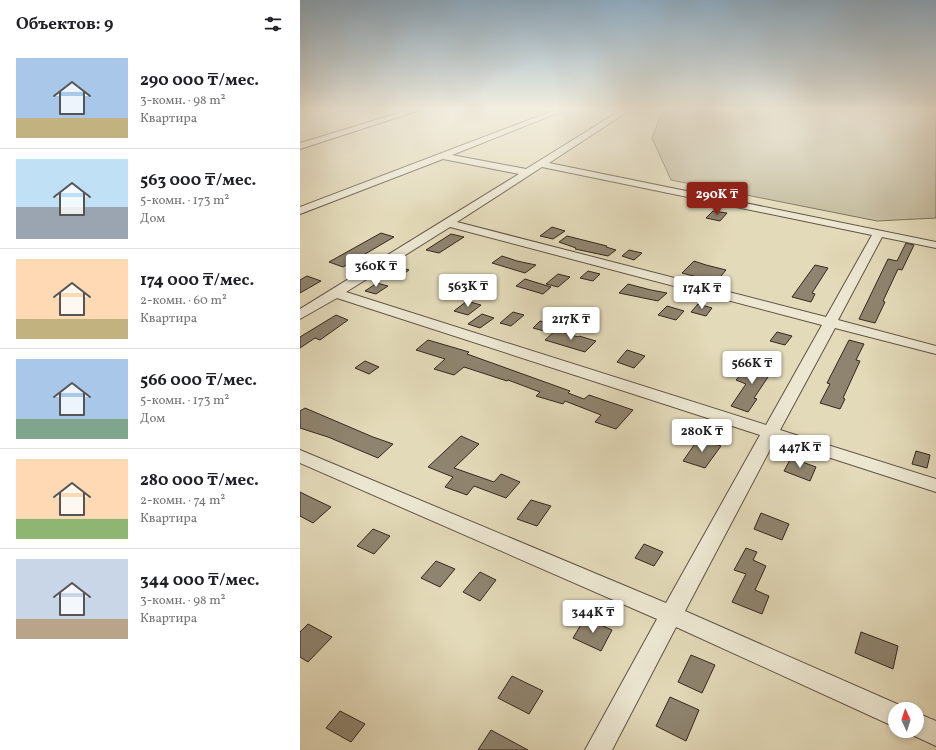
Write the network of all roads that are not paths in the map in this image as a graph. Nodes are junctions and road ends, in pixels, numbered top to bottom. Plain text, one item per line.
1 (470, 145) edge
2 (570, 145) edge
3 (442, 156) junction
4 (539, 164) junction
5 (526, 172) junction
6 (300, 211) edge
7 (448, 224) junction
8 (879, 233) junction
9 (936, 245) edge
10 (335, 293) junction
11 (300, 315) edge
12 (831, 323) junction
13 (936, 350) edge
14 (770, 434) junction
15 (300, 456) edge
16 (936, 486) edge
17 (671, 615) junction
18 (888, 713) edge
19 (924, 728) edge
20 (936, 734) edge
21 (598, 750) edge

1 - 3 street
2 - 4 street
3 - 5 street
3 - 6 street
4 - 5 street
4 - 8 street
5 - 7 street
7 - 10 street
7 - 12 street
8 - 9 street
8 - 12 street
10 - 11 street
10 - 14 street
12 - 13 street
12 - 14 street
14 - 16 street
14 - 17 street
15 - 17 street
17 - 18 street
17 - 21 street
19 - 20 street

